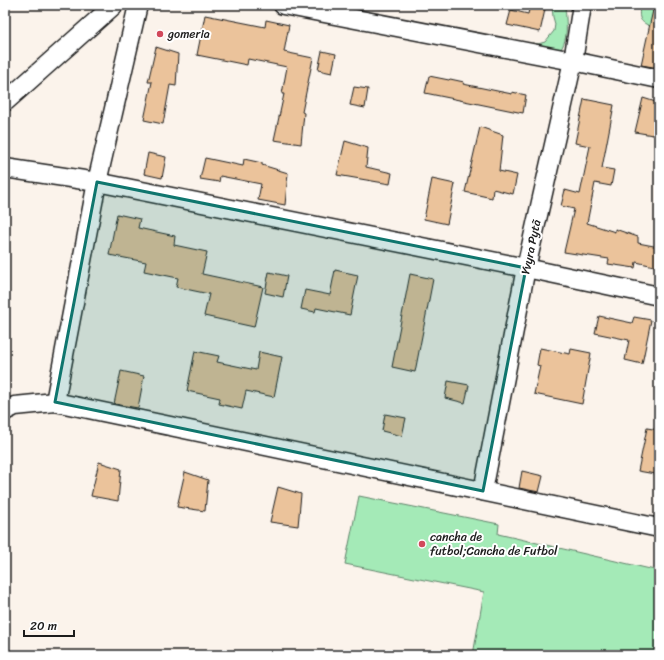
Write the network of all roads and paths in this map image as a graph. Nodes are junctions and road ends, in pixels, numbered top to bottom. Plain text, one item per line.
1 (114, 5) edge
2 (138, 5) edge
3 (284, 5) edge
4 (582, 5) edge
5 (572, 61) junction
6 (659, 79) edge
7 (5, 102) edge
8 (5, 168) edge
9 (97, 182) junction
10 (526, 268) junction
11 (659, 296) edge
12 (55, 402) junction
13 (5, 411) edge
14 (483, 491) junction
15 (659, 528) edge

1 - 7 street
2 - 9 street
3 - 5 street
4 - 5 street, Yvyra Pytã
5 - 6 street
5 - 10 street, Yvyra Pytã
8 - 9 street
9 - 10 street
9 - 12 street
10 - 11 street
10 - 14 street, Yvyra Pytã
12 - 13 street
12 - 14 street
14 - 15 street

